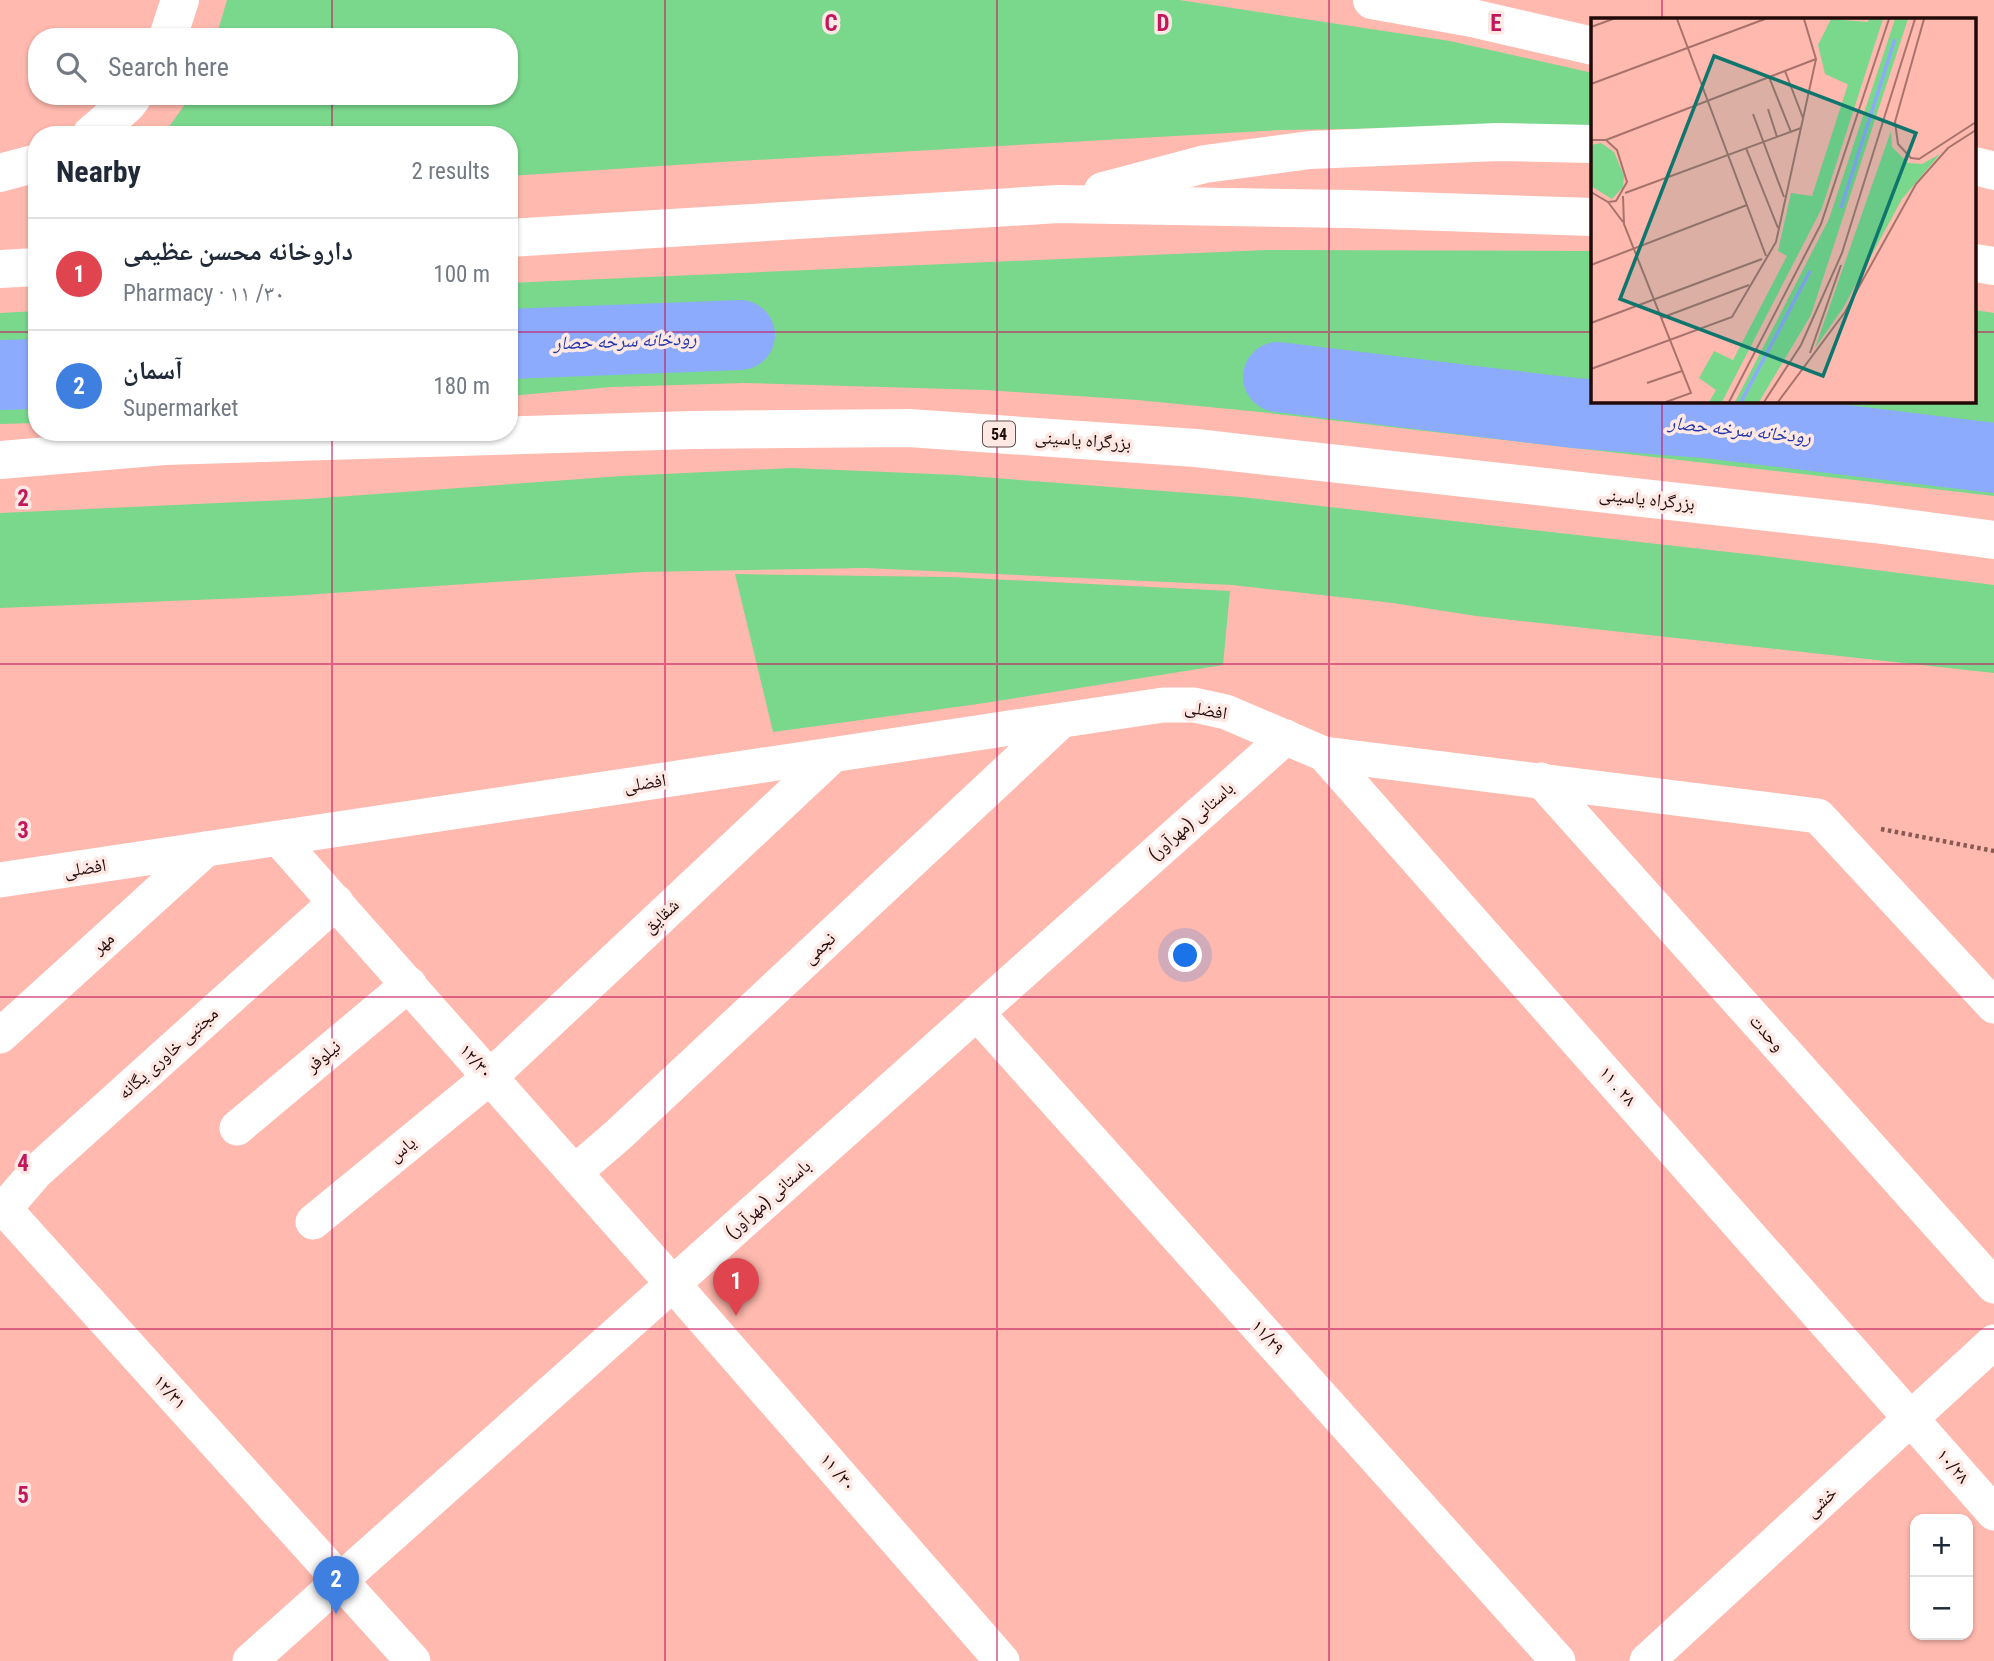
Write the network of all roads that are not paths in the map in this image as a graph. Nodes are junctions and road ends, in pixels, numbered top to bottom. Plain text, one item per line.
1 (180, 0) edge
2 (1372, 0) edge
3 (171, 28) edge
4 (1591, 46) edge
5 (126, 105) edge
6 (101, 126) edge
7 (1591, 144) edge
8 (28, 165) edge
9 (1976, 166) edge
10 (1994, 171) edge
11 (0, 173) edge
12 (1058, 204) junction
13 (1591, 217) edge
14 (518, 236) edge
15 (1976, 263) edge
16 (1994, 266) edge
17 (28, 267) edge
18 (0, 269) edge
19 (518, 435) edge
20 (330, 441) edge
21 (0, 460) edge
22 (1994, 540) edge
23 (1061, 721) junction
24 (1286, 737) junction
25 (1324, 754) junction
26 (833, 755) junction
27 (1541, 780) junction
28 (279, 839) junction
29 (206, 849) junction
30 (0, 880) edge
31 (336, 902) junction
32 (408, 984) junction
33 (1994, 1006) edge
34 (977, 1013) junction
35 (0, 1036) edge
36 (490, 1077) junction
37 (237, 1128) dead end
38 (575, 1172) junction
39 (2, 1207) edge
40 (313, 1222) dead end
41 (673, 1283) junction
42 (1994, 1286) edge
43 (1994, 1342) edge
44 (1911, 1419) junction
45 (1994, 1513) edge
46 (340, 1581) junction
47 (250, 1661) edge
48 (413, 1661) edge
49 (1002, 1661) edge
50 (1558, 1661) edge
51 (1647, 1661) edge

1 - 3 highway
2 - 4 highway
5 - 6 highway
7 - 12 highway
8 - 11 highway
9 - 10 highway
12 - 13 highway
12 - 14 highway
15 - 16 highway
17 - 18 highway
19 - 22 highway, بزرگراه یاسینی / 54
20 - 21 highway, بزرگراه یاسینی / 54
23 - 24 street, افضلی
23 - 26 street, افضلی
23 - 38 street, نجمی
24 - 25 street, افضلی
24 - 34 street, باستانی (مهرآور)
25 - 27 street
25 - 44 street, ۱۱ . ۲۸
26 - 28 street, افضلی
26 - 36 street, شقایق
27 - 33 street
27 - 42 street, وحدت
28 - 29 street, افضلی
28 - 31 street, ۱۲/۳۰
29 - 30 street, افضلی
29 - 35 street, مهر
31 - 32 street, ۱۲/۳۰
31 - 39 street, مجتبی خاوری یگانه
32 - 36 street, ۱۲/۳۰
32 - 37 street, نیلوفر
34 - 41 street, باستانی (مهرآور)
34 - 50 street, ۱۱/۲۹
36 - 38 street, ۱۲/۳۰
36 - 40 street, یاس
38 - 41 street, ۱۲/۳۰
39 - 46 street, ۱۲/۳۱
41 - 46 street, باستانی (مهرآور)
41 - 49 street, ۱۱ /۳۰
43 - 44 street, خشی
44 - 45 street, ۱۰/۲۸
44 - 51 street, خشی
46 - 47 street, باستانی (مهرآور)
46 - 48 street, ۱۲/۳۱

